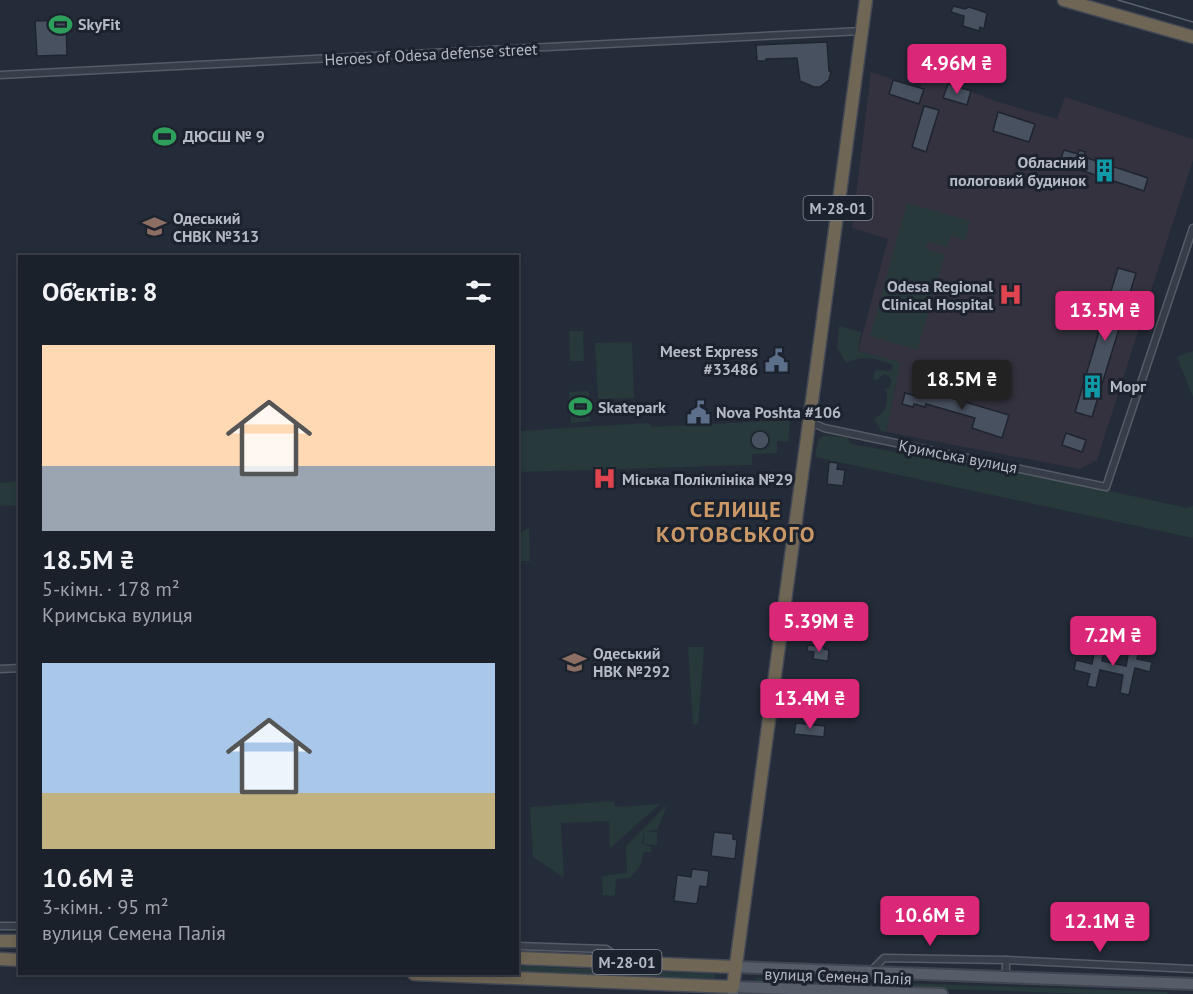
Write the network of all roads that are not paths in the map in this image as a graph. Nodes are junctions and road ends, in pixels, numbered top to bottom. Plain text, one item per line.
1 (866, 0) edge
2 (1064, 0) edge
3 (862, 31) junction
4 (1193, 37) edge
5 (0, 75) edge
6 (1193, 228) edge
7 (811, 423) junction
8 (18, 668) edge
9 (0, 669) edge
10 (0, 926) edge
11 (18, 926) edge
12 (0, 940) edge
13 (18, 941) edge
14 (519, 945) edge
15 (519, 957) edge
16 (0, 959) edge
17 (18, 960) edge
18 (1006, 960) junction
19 (624, 962) junction
20 (736, 967) junction
21 (1193, 969) edge
22 (870, 972) junction
23 (490, 975) edge
24 (1006, 978) junction
25 (1193, 984) edge
26 (1174, 989) edge
27 (691, 990) edge
28 (733, 990) edge
29 (942, 994) edge

1 - 3 highway, М-28-01
2 - 4 highway
3 - 5 street, Heroes of Odesa defense street
3 - 7 highway, М-28-01
6 - 7 street, Кримська вулиця
7 - 20 highway, М-28-01
8 - 9 street
10 - 11 street
12 - 13 highway
14 - 19 street
15 - 19 highway, М-28-01
16 - 17 highway
18 - 21 street
18 - 22 street
18 - 24 street
19 - 20 highway, М-28-01
20 - 22 main road, вулиця Семена Палія
20 - 28 highway, М-28-01
22 - 24 main road, вулиця Семена Палія
23 - 27 highway, М-28-01
24 - 26 main road, вулиця Семена Палія
25 - 26 main road, вулиця Семена Палія
27 - 28 highway, М-28-01
28 - 29 main road, вулиця Семена Палія

